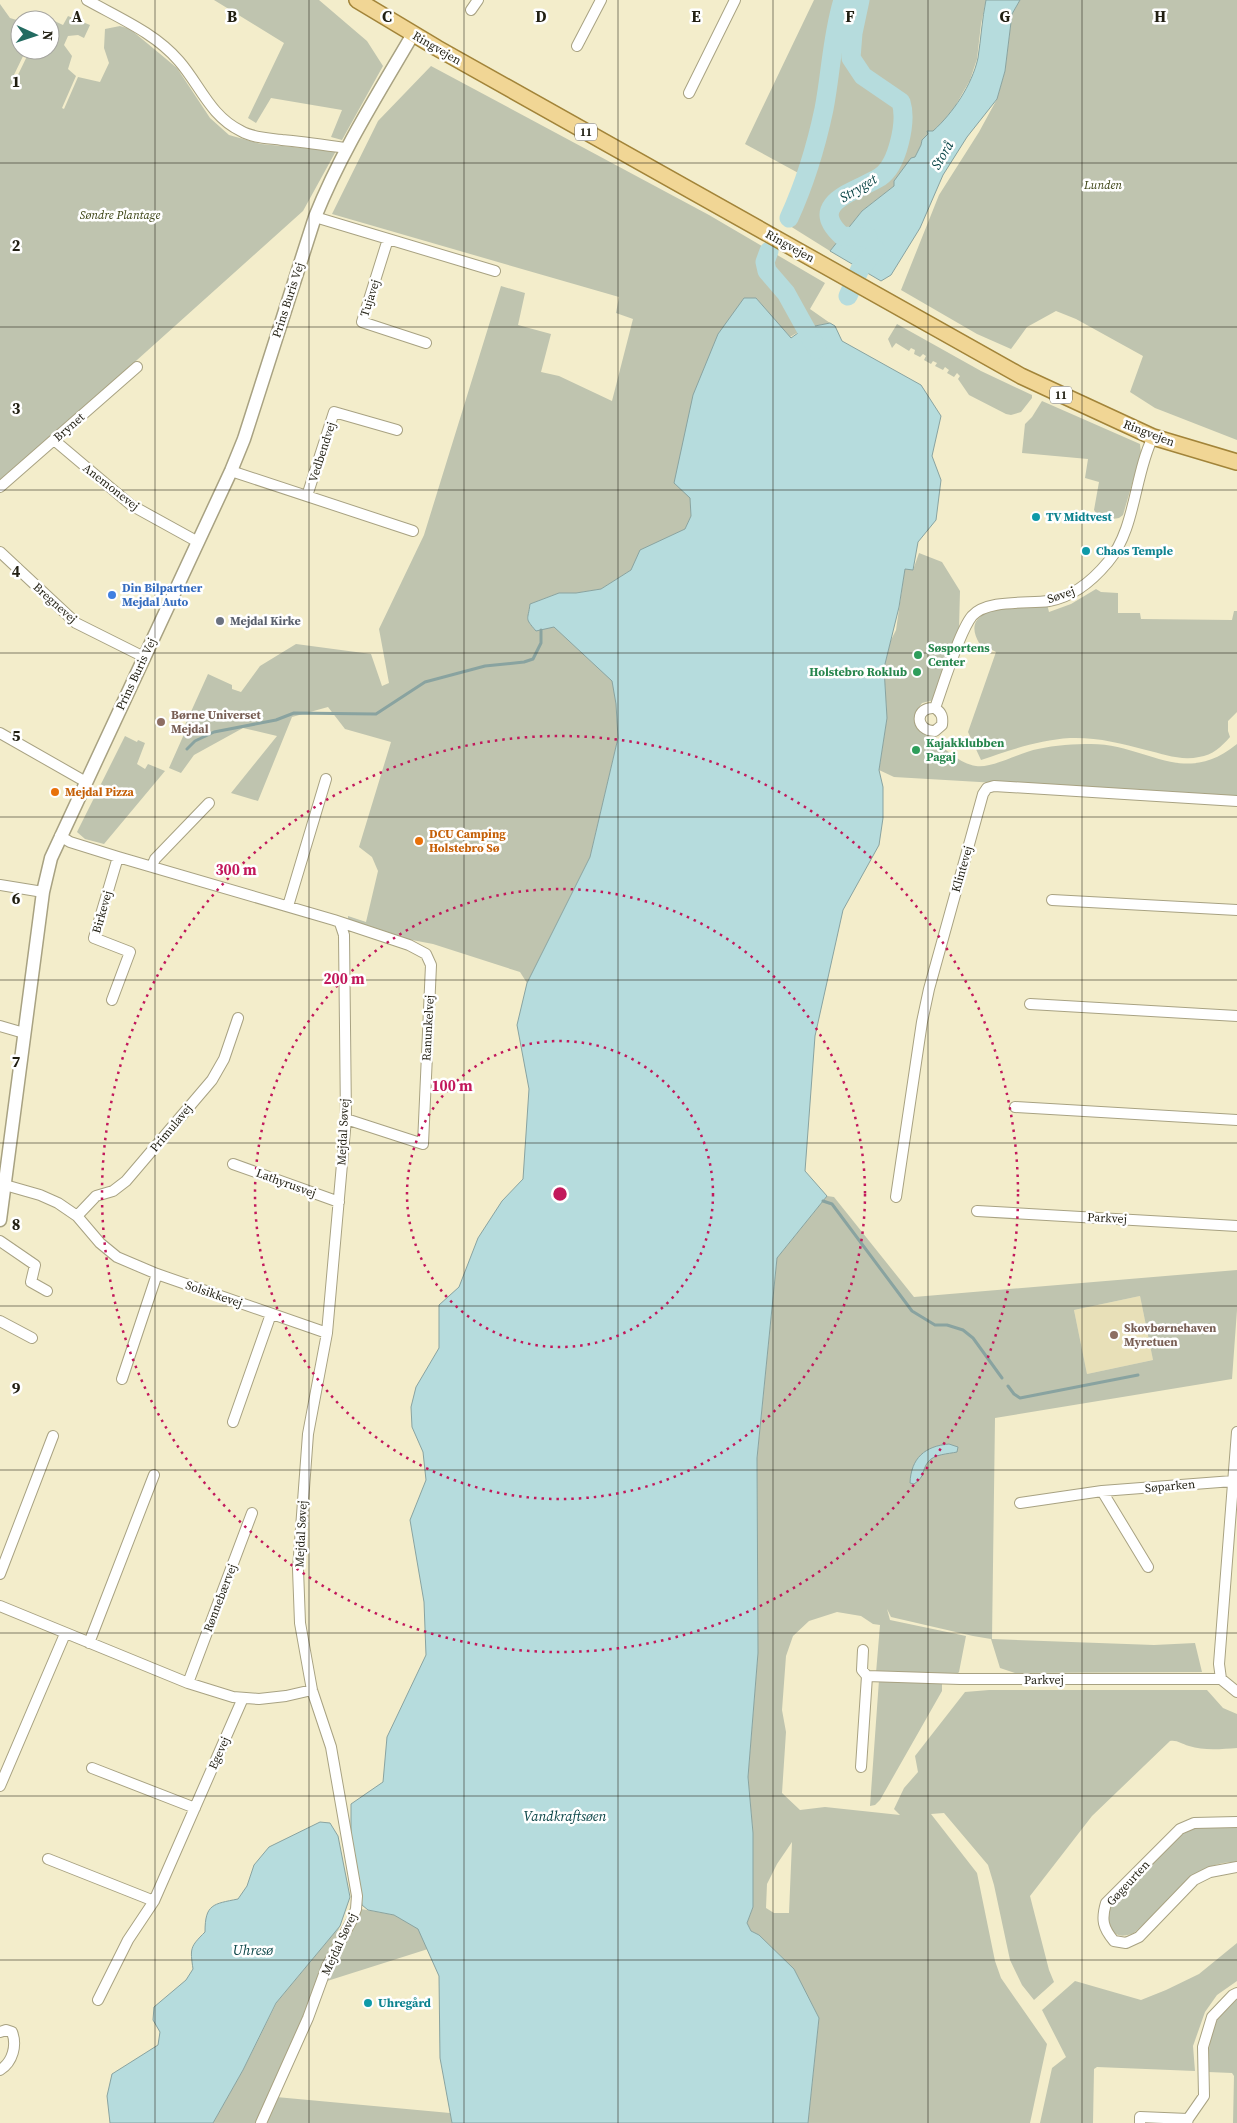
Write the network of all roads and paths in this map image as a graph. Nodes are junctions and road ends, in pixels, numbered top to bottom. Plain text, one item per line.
1 (87, 0) edge
2 (357, 0) edge
3 (478, 0) edge
4 (601, 0) edge
5 (735, 0) edge
6 (470, 10) dead end
7 (413, 34) junction
8 (577, 46) dead end
9 (689, 93) dead end
10 (346, 148) junction
11 (315, 217) junction
12 (388, 239) junction
13 (495, 271) dead end
14 (426, 343) dead end
15 (137, 367) dead end
16 (397, 430) dead end
17 (1153, 437) junction
18 (54, 440) junction
19 (1237, 462) edge
20 (231, 471) junction
21 (0, 487) edge
22 (307, 496) junction
23 (413, 530) dead end
24 (198, 542) junction
25 (0, 552) edge
26 (144, 657) junction
27 (935, 708) dead end
28 (0, 733) edge
29 (326, 779) dead end
30 (86, 782) junction
31 (1237, 801) edge
32 (209, 803) dead end
33 (60, 836) junction
34 (118, 857) junction
35 (152, 866) junction
36 (0, 885) edge
37 (43, 892) junction
38 (1052, 900) dead end
39 (288, 906) junction
40 (1237, 910) edge
41 (340, 923) junction
42 (112, 1000) dead end
43 (1030, 1004) dead end
44 (1237, 1016) edge
45 (238, 1018) dead end
46 (0, 1026) edge
47 (24, 1033) junction
48 (1015, 1107) dead end
49 (346, 1119) junction
50 (1237, 1120) edge
51 (233, 1164) dead end
52 (5, 1186) junction
53 (896, 1197) dead end
54 (339, 1202) junction
55 (977, 1211) dead end
56 (77, 1216) junction
57 (0, 1220) edge
58 (1237, 1226) edge
59 (0, 1241) edge
60 (158, 1274) junction
61 (47, 1291) dead end
62 (271, 1314) junction
63 (0, 1321) edge
64 (327, 1333) junction
65 (32, 1338) dead end
66 (122, 1379) dead end
67 (232, 1422) dead end
68 (1237, 1432) edge
69 (53, 1436) dead end
70 (154, 1475) dead end
71 (1235, 1482) edge
72 (1102, 1492) junction
73 (1020, 1504) dead end
74 (252, 1513) dead end
75 (1148, 1567) dead end
76 (0, 1574) edge
77 (0, 1606) edge
78 (65, 1634) junction
79 (89, 1643) junction
80 (863, 1650) dead end
81 (867, 1676) junction
82 (1221, 1680) junction
83 (188, 1683) junction
84 (312, 1690) junction
85 (1237, 1692) edge
86 (243, 1698) junction
87 (861, 1767) dead end
88 (92, 1768) dead end
89 (0, 1786) edge
90 (195, 1808) junction
91 (1237, 1822) edge
92 (48, 1859) dead end
93 (1237, 1867) edge
94 (154, 1901) junction
95 (1237, 1993) edge
96 (98, 2000) dead end
97 (0, 2032) edge
98 (0, 2070) edge
99 (1188, 2121) edge
100 (261, 2123) edge
101 (1140, 2123) edge

1 - 10 street
2 - 7 main road, Ringvejen / 11
3 - 6 street
4 - 8 street
5 - 9 street
7 - 10 street, Prins Buris Vej
7 - 17 main road, Ringvejen / 11
10 - 11 street, Prins Buris Vej
11 - 12 street
11 - 20 street, Prins Buris Vej
12 - 13 street
12 - 14 street, Tujavej
15 - 18 street, Brynet
16 - 22 street, Vedbendvej
17 - 19 main road, Ringvejen / 11
17 - 27 street, Søvej
18 - 21 street, Brynet
18 - 24 street, Anemonevej
20 - 22 street, Vedbendvej
20 - 24 street, Prins Buris Vej
22 - 23 street, Vedbendvej
24 - 26 street, Prins Buris Vej
25 - 26 street, Bregnevej
26 - 30 street, Prins Buris Vej
28 - 30 street
29 - 39 street
30 - 33 street, Prins Buris Vej
31 - 53 street, Klintevej
32 - 35 street
33 - 34 street
33 - 37 street, Prins Buris Vej
34 - 35 street
34 - 42 street, Birkevej
35 - 39 street
36 - 37 street
37 - 47 street, Prins Buris Vej
38 - 40 street
39 - 41 street
41 - 49 street, Mejdal Søvej
41 - 49 street, Ranunkelvej
43 - 44 street
45 - 56 street, Primulavej
46 - 47 street
47 - 52 street, Prins Buris Vej
48 - 50 street
49 - 54 street, Mejdal Søvej
51 - 54 street, Lathyrusvej
52 - 56 street, Solsikkevej
52 - 57 street, Prins Buris Vej
54 - 64 street, Mejdal Søvej
55 - 58 street, Parkvej
56 - 60 street, Solsikkevej
59 - 61 street
60 - 62 street, Solsikkevej
60 - 66 street
62 - 64 street, Solsikkevej
62 - 67 street
63 - 65 street
64 - 84 street, Mejdal Søvej
68 - 71 street
69 - 76 street
70 - 79 street
71 - 72 street, Søparken
71 - 82 street
72 - 73 street, Søparken
72 - 75 street
74 - 83 street, Rønnebærvej
77 - 78 street
78 - 79 street
78 - 89 street
79 - 83 street
80 - 81 street
81 - 82 street, Parkvej
81 - 87 street
82 - 85 street
83 - 86 street
84 - 86 street
84 - 100 street, Mejdal Søvej
86 - 90 street, Egevej
88 - 90 street
90 - 94 street, Egevej
91 - 93 street, Gøgeurten
92 - 94 street
94 - 96 street, Egevej
95 - 99 street
97 - 98 street
99 - 101 street

